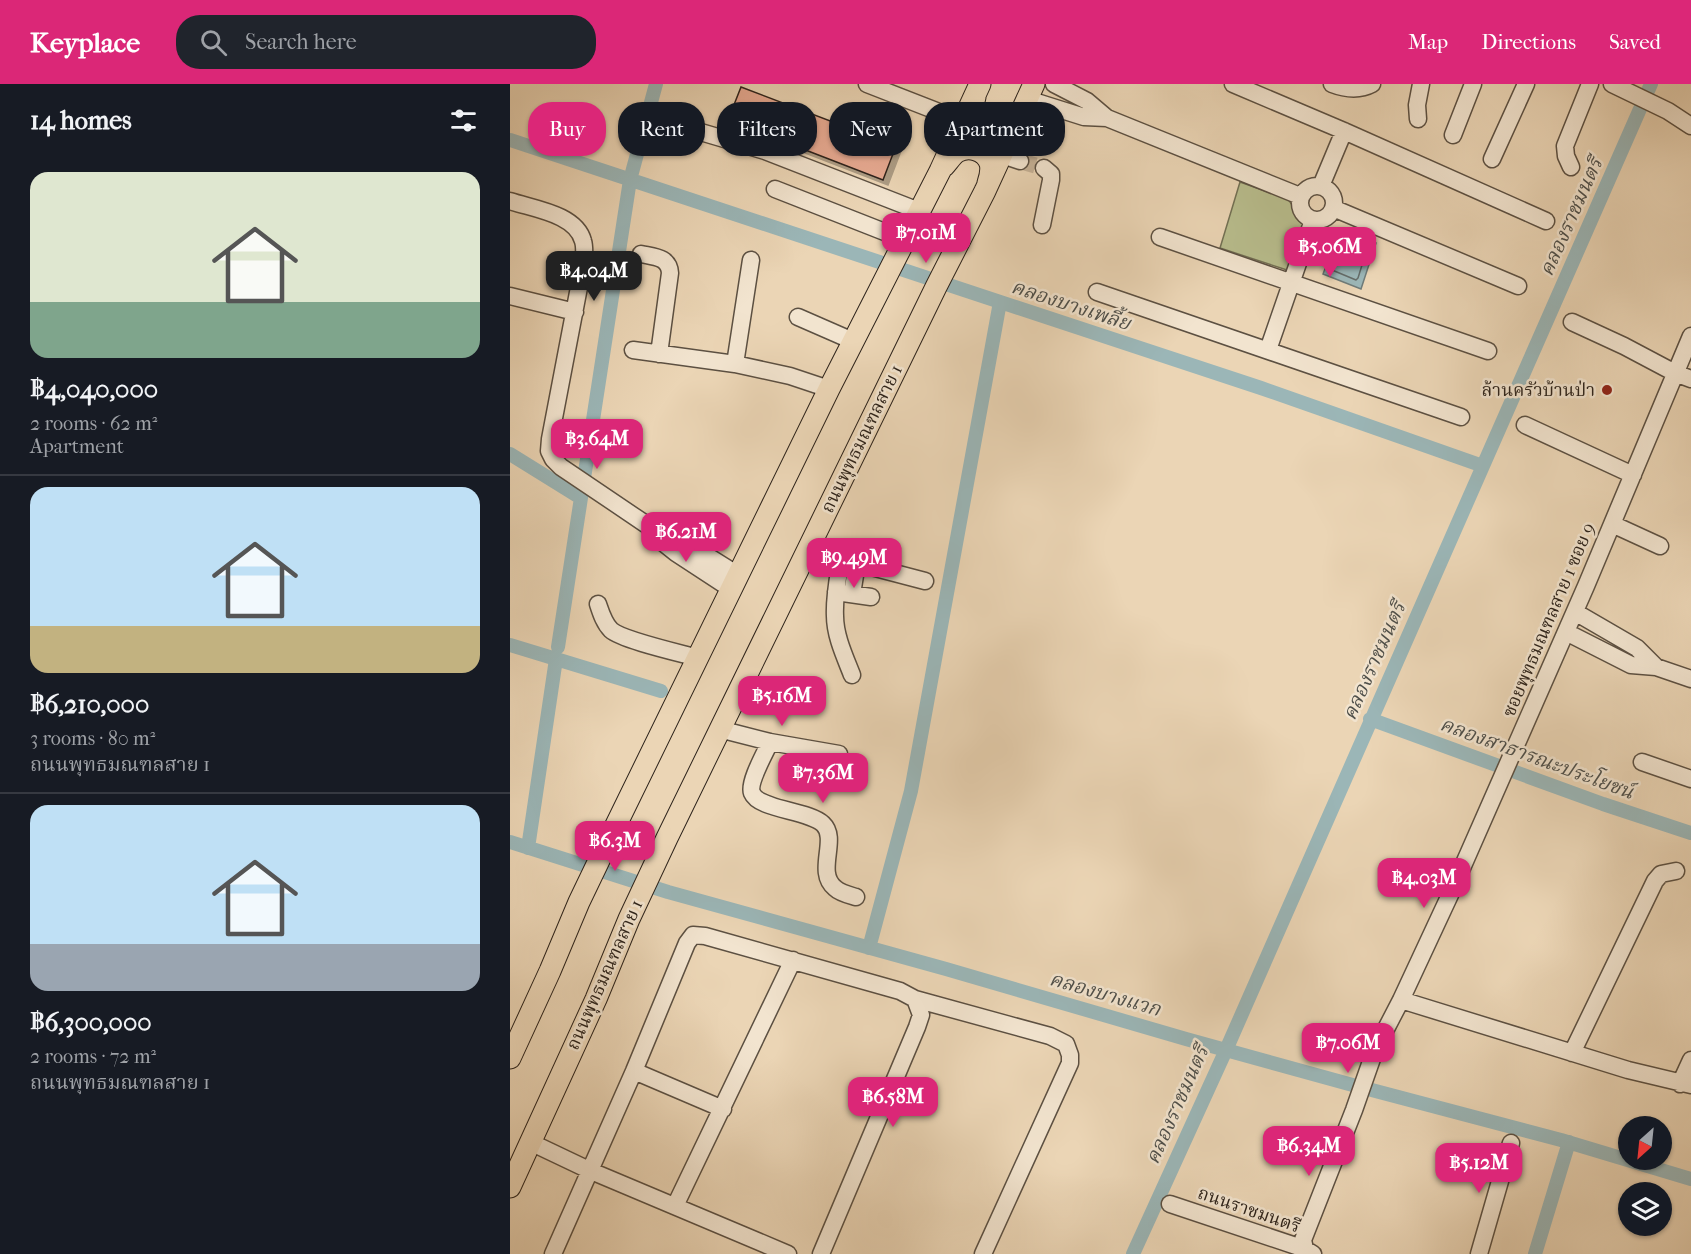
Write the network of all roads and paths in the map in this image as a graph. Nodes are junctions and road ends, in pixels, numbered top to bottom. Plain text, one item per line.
1 (867, 84) edge
2 (1054, 84) edge
3 (1233, 84) edge
4 (1332, 84) edge
5 (1372, 84) edge
6 (1420, 84) edge
7 (1473, 84) edge
8 (1526, 84) edge
9 (1590, 84) edge
10 (980, 85) edge
11 (1613, 85) edge
12 (1028, 97) edge
13 (972, 102) edge
14 (924, 106) edge
15 (1107, 118) junction
16 (1418, 119) dead end
17 (1691, 126) edge
18 (1344, 131) junction
19 (705, 133) edge
20 (1453, 135) dead end
21 (796, 156) edge
22 (947, 156) edge
23 (1492, 159) dead end
24 (1571, 167) dead end
25 (1044, 168) dead end
26 (940, 171) junction
27 (1321, 186) junction
28 (776, 189) dead end
29 (985, 191) junction
30 (1300, 196) junction
31 (510, 201) edge
32 (921, 208) junction
33 (1334, 208) junction
34 (1313, 220) junction
35 (1546, 221) dead end
36 (1042, 225) dead end
37 (1160, 237) dead end
38 (901, 248) junction
39 (641, 254) dead end
40 (751, 260) dead end
41 (1291, 283) junction
42 (1518, 286) dead end
43 (1097, 292) dead end
44 (510, 296) edge
45 (575, 312) junction
46 (798, 317) dead end
47 (1572, 322) dead end
48 (1691, 336) edge
49 (853, 341) junction
50 (633, 350) dead end
51 (1268, 350) junction
52 (1488, 351) dead end
53 (659, 354) junction
54 (735, 364) junction
55 (1683, 376) edge
56 (829, 389) junction
57 (1461, 417) dead end
58 (1525, 425) dead end
59 (1633, 475) junction
60 (1612, 524) junction
61 (812, 541) junction
62 (1660, 546) dead end
63 (849, 561) junction
64 (925, 581) dead end
65 (735, 582) junction
66 (844, 593) junction
67 (871, 597) dead end
68 (598, 604) dead end
69 (1575, 612) junction
70 (1566, 632) junction
71 (698, 658) junction
72 (1656, 667) junction
73 (852, 675) dead end
74 (1691, 679) edge
75 (719, 729) junction
76 (770, 742) junction
77 (839, 753) dead end
78 (1642, 762) dead end
79 (1691, 779) edge
80 (1676, 871) dead end
81 (856, 897) dead end
82 (793, 960) junction
83 (915, 999) junction
84 (1401, 1000) junction
85 (512, 1047) edge
86 (1572, 1053) junction
87 (1691, 1060) edge
88 (634, 1071) junction
89 (1685, 1085) edge
90 (723, 1108) junction
91 (530, 1142) junction
92 (1511, 1143) dead end
93 (591, 1171) junction
94 (510, 1187) edge
95 (1170, 1204) dead end
96 (675, 1206) junction
97 (1307, 1252) edge
98 (553, 1254) edge
99 (788, 1254) edge
100 (821, 1254) edge
101 (983, 1254) edge
102 (1479, 1254) edge

1 - 14 street
2 - 15 street
3 - 18 street
4 - 5 street
6 - 16 street
7 - 20 street
8 - 23 street
9 - 24 street
10 - 12 main road
10 - 13 main road
11 - 17 street
12 - 15 street
12 - 29 main road, ถนนพุทธมณฑลสาย 1
15 - 30 street
18 - 27 street
18 - 35 street
19 - 32 street
21 - 32 street
22 - 26 main road
25 - 36 street
26 - 29 main road
26 - 32 main road
27 - 30 street
27 - 33 street
28 - 38 street
29 - 61 main road, ถนนพุทธมณฑลสาย 1
30 - 34 street
31 - 45 street
32 - 38 main road
33 - 34 street
33 - 42 street
34 - 41 street
37 - 41 street
38 - 49 main road
39 - 53 street
40 - 54 street
41 - 51 street
41 - 52 street
43 - 51 street
44 - 45 street
45 - 65 street
46 - 49 street
47 - 55 street
48 - 55 street, ซอยพุทธมณฑลสาย 1 ซอย 9
49 - 56 main road
50 - 53 street
51 - 57 street
53 - 54 street
54 - 56 street
55 - 59 street, ซอยพุทธมณฑลสาย 1 ซอย 9
56 - 65 main road
58 - 59 street
59 - 60 street, ซอยพุทธมณฑลสาย 1 ซอย 9
60 - 62 street
60 - 69 street, ซอยพุทธมณฑลสาย 1 ซอย 9
61 - 63 street
61 - 75 main road, ถนนพุทธมณฑลสาย 1
63 - 64 street
63 - 66 street
65 - 71 main road
66 - 67 street
66 - 73 street
68 - 71 street
69 - 70 street, ซอยพุทธมณฑลสาย 1 ซอย 9
69 - 72 street
70 - 72 street
70 - 84 street, ซอยพุทธมณฑลสาย 1 ซอย 9
71 - 85 main road
72 - 74 street
75 - 76 street
75 - 91 main road, ถนนพุทธมณฑลสาย 1
76 - 77 street
76 - 81 street
78 - 79 street
80 - 86 street
82 - 83 street
82 - 88 street
82 - 90 street
83 - 100 street
83 - 101 street
84 - 86 street
84 - 97 street, ซอยพุทธมณฑลสาย 1 ซอย 9
86 - 89 street
87 - 89 street
88 - 90 street
88 - 93 street
90 - 96 street
91 - 93 street
91 - 94 main road, ถนนพุทธมณฑลสาย 1
92 - 102 street
93 - 96 street
93 - 98 street
95 - 97 street, ถนนราชมนตรี
96 - 99 street

